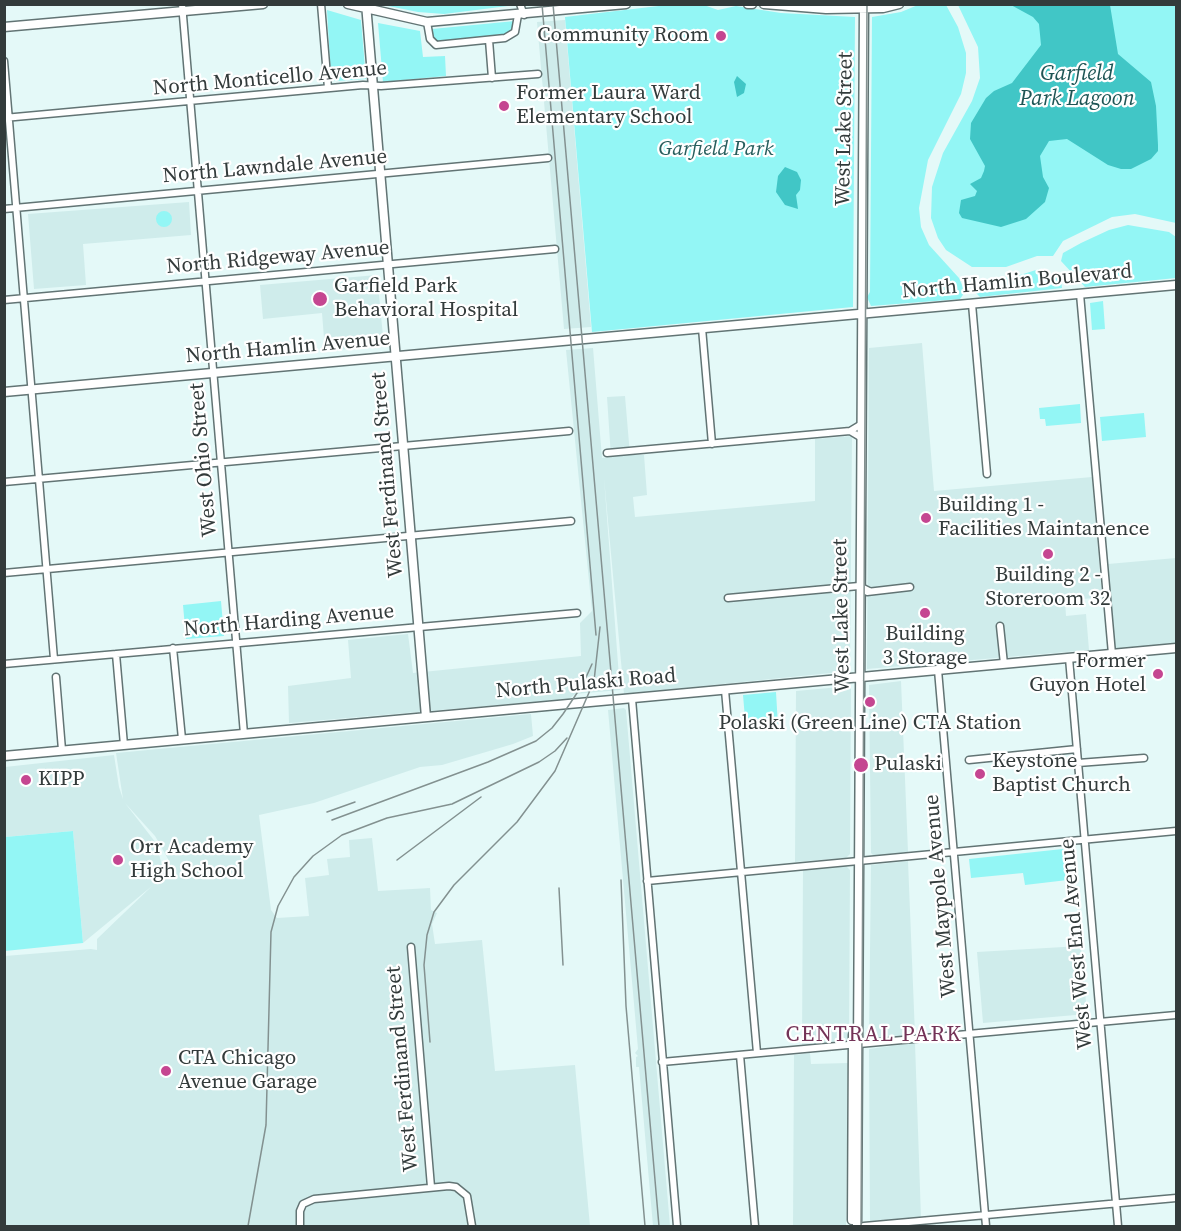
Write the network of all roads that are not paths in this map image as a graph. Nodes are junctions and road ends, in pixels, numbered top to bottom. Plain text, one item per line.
1 (262, 4) edge
2 (321, 4) edge
3 (348, 4) edge
4 (520, 4) edge
5 (626, 4) edge
6 (764, 4) edge
7 (899, 4) edge
8 (366, 7) edge
9 (584, 7) edge
10 (864, 7) edge
11 (183, 8) edge
12 (521, 15) junction
13 (427, 22) junction
14 (4, 27) edge
15 (489, 40) junction
16 (863, 48) junction
17 (4, 61) edge
18 (538, 74) dead end
19 (492, 78) junction
20 (373, 86) junction
21 (328, 88) junction
22 (190, 101) junction
23 (7, 118) edge
24 (548, 158) dead end
25 (381, 174) junction
26 (198, 191) junction
27 (17, 208) junction
28 (4, 209) edge
29 (555, 249) dead end
30 (388, 265) junction
31 (861, 268) junction
32 (206, 282) junction
33 (1176, 285) edge
34 (1080, 294) junction
35 (24, 298) junction
36 (861, 299) junction
37 (4, 300) edge
38 (972, 304) junction
39 (871, 313) junction
40 (856, 314) junction
41 (702, 328) junction
42 (396, 357) junction
43 (214, 373) junction
44 (32, 390) junction
45 (4, 392) edge
46 (860, 425) junction
47 (569, 431) dead end
48 (850, 431) junction
49 (860, 437) junction
50 (712, 444) junction
51 (403, 445) junction
52 (607, 453) dead end
53 (221, 462) junction
54 (987, 474) dead end
55 (39, 479) junction
56 (4, 482) edge
57 (571, 521) dead end
58 (411, 536) junction
59 (229, 553) junction
60 (46, 569) junction
61 (4, 573) edge
62 (910, 587) dead end
63 (859, 589) junction
64 (728, 598) dead end
65 (577, 613) dead end
66 (418, 626) junction
67 (1000, 626) dead end
68 (237, 643) junction
69 (173, 648) junction
70 (1173, 649) edge
71 (116, 654) junction
72 (1112, 654) junction
73 (1069, 658) junction
74 (54, 660) junction
75 (4, 664) edge
76 (1004, 664) junction
77 (938, 670) junction
78 (56, 677) dead end
79 (860, 677) junction
80 (725, 690) junction
81 (633, 699) junction
82 (426, 717) junction
83 (244, 734) junction
84 (182, 740) junction
85 (124, 745) junction
86 (1077, 749) junction
87 (62, 750) junction
88 (4, 756) edge
89 (1144, 758) dead end
90 (969, 760) dead end
91 (1078, 763) junction
92 (1176, 831) edge
93 (1085, 840) junction
94 (954, 852) junction
95 (860, 861) junction
96 (742, 872) junction
97 (647, 881) junction
98 (411, 947) dead end
99 (1176, 1015) edge
100 (1101, 1021) junction
101 (969, 1034) junction
102 (859, 1044) junction
103 (758, 1053) junction
104 (740, 1055) junction
105 (662, 1062) junction
106 (431, 1187) junction
107 (1176, 1198) edge
108 (1116, 1203) junction
109 (985, 1215) junction
110 (300, 1227) edge
111 (472, 1227) edge
112 (677, 1227) edge
113 (755, 1227) edge
114 (852, 1227) edge
115 (858, 1227) edge
116 (864, 1227) edge
117 (986, 1227) edge
118 (1118, 1227) edge

1 - 11 main road
2 - 21 street
3 - 8 main road
4 - 12 street
5 - 9 main road
6 - 10 main road
7 - 10 main road
8 - 13 main road
8 - 20 main road, West Ferdinand Street
9 - 12 main road
10 - 16 main road, West Lake Street
10 - 16 main road
11 - 14 main road
11 - 22 street, West Ohio Street
12 - 13 main road
12 - 15 street
13 - 15 street
15 - 19 street
16 - 31 main road, West Lake Street
17 - 23 street
18 - 19 street, North Monticello Avenue
19 - 20 street, North Monticello Avenue
20 - 21 street, North Monticello Avenue
20 - 25 main road, West Ferdinand Street
21 - 22 street, North Monticello Avenue
22 - 23 street, North Monticello Avenue
22 - 26 street, West Ohio Street
23 - 27 street
24 - 25 street, North Lawndale Avenue
25 - 26 street, North Lawndale Avenue
25 - 30 main road, West Ferdinand Street
26 - 27 street, North Lawndale Avenue
26 - 32 street, West Ohio Street
27 - 28 street, North Lawndale Avenue
27 - 35 street
29 - 30 street, North Ridgeway Avenue
30 - 32 street, North Ridgeway Avenue
30 - 42 main road, West Ferdinand Street
31 - 36 main road, West Lake Street
31 - 40 main road
32 - 35 street, North Ridgeway Avenue
32 - 43 street, West Ohio Street
33 - 34 main road, North Hamlin Boulevard
34 - 38 main road, North Hamlin Boulevard
34 - 72 street
35 - 37 street, North Ridgeway Avenue
35 - 44 street
36 - 39 main road
36 - 40 main road, West Lake Street
38 - 39 main road, North Hamlin Boulevard
38 - 54 street
39 - 40 main road, North Hamlin Boulevard
40 - 41 main road, North Hamlin Avenue
40 - 46 main road, West Lake Street
41 - 42 main road, North Hamlin Avenue
41 - 50 street
42 - 43 main road, North Hamlin Avenue
42 - 51 main road, West Ferdinand Street
43 - 44 main road, North Hamlin Avenue
43 - 53 street, West Ohio Street
44 - 45 main road, North Hamlin Avenue
44 - 55 street
46 - 48 street
46 - 49 main road, West Lake Street
47 - 51 street
48 - 49 street
48 - 50 street
49 - 63 main road, West Lake Street
50 - 52 street
51 - 53 street
51 - 58 main road, West Ferdinand Street
53 - 55 street
53 - 59 street, West Ohio Street
55 - 56 street
55 - 60 street
57 - 58 street
58 - 59 street
58 - 66 main road, West Ferdinand Street
59 - 60 street
59 - 68 street, West Ohio Street
60 - 61 street
60 - 74 street
62 - 63 street
63 - 64 street
63 - 79 main road, West Lake Street
65 - 66 street, North Harding Avenue
66 - 68 street, North Harding Avenue
66 - 82 main road, West Ferdinand Street
67 - 76 street
68 - 69 street, North Harding Avenue
68 - 83 street, West Ohio Street
69 - 71 street, North Harding Avenue
69 - 84 street
70 - 72 main road, North Pulaski Road
71 - 74 street, North Harding Avenue
71 - 85 street
72 - 73 main road, North Pulaski Road
73 - 76 main road, North Pulaski Road
73 - 86 street, West West End Avenue
74 - 75 street, North Harding Avenue
76 - 77 main road, North Pulaski Road
77 - 79 main road, North Pulaski Road
77 - 94 street, West Maypole Avenue
78 - 87 street
79 - 80 main road, North Pulaski Road
79 - 95 main road, West Lake Street
80 - 81 main road, North Pulaski Road
80 - 96 street
81 - 82 main road, North Pulaski Road
81 - 97 street
82 - 83 main road, North Pulaski Road
83 - 84 main road, North Pulaski Road
84 - 85 main road, North Pulaski Road
85 - 87 main road, North Pulaski Road
86 - 90 street
86 - 91 street, West West End Avenue
87 - 88 main road, North Pulaski Road
89 - 91 street
91 - 93 street, West West End Avenue
92 - 93 street
93 - 94 street
93 - 100 street, West West End Avenue
94 - 95 street
94 - 101 street, West Maypole Avenue
95 - 96 street
95 - 102 main road, West Lake Street
96 - 97 street
96 - 103 street
97 - 105 street
98 - 106 street, West Ferdinand Street
99 - 100 street
100 - 101 street
100 - 108 street, West West End Avenue
101 - 102 street
101 - 109 street, West Maypole Avenue
102 - 103 street
102 - 114 main road, West Lake Street
102 - 115 main road, West Lake Street
102 - 116 main road, West Lake Street
103 - 104 street
104 - 105 street
104 - 113 street
105 - 112 street
106 - 110 street
106 - 111 street
107 - 108 street
108 - 109 street
108 - 118 street, West West End Avenue
109 - 116 street
109 - 117 street, West Maypole Avenue

